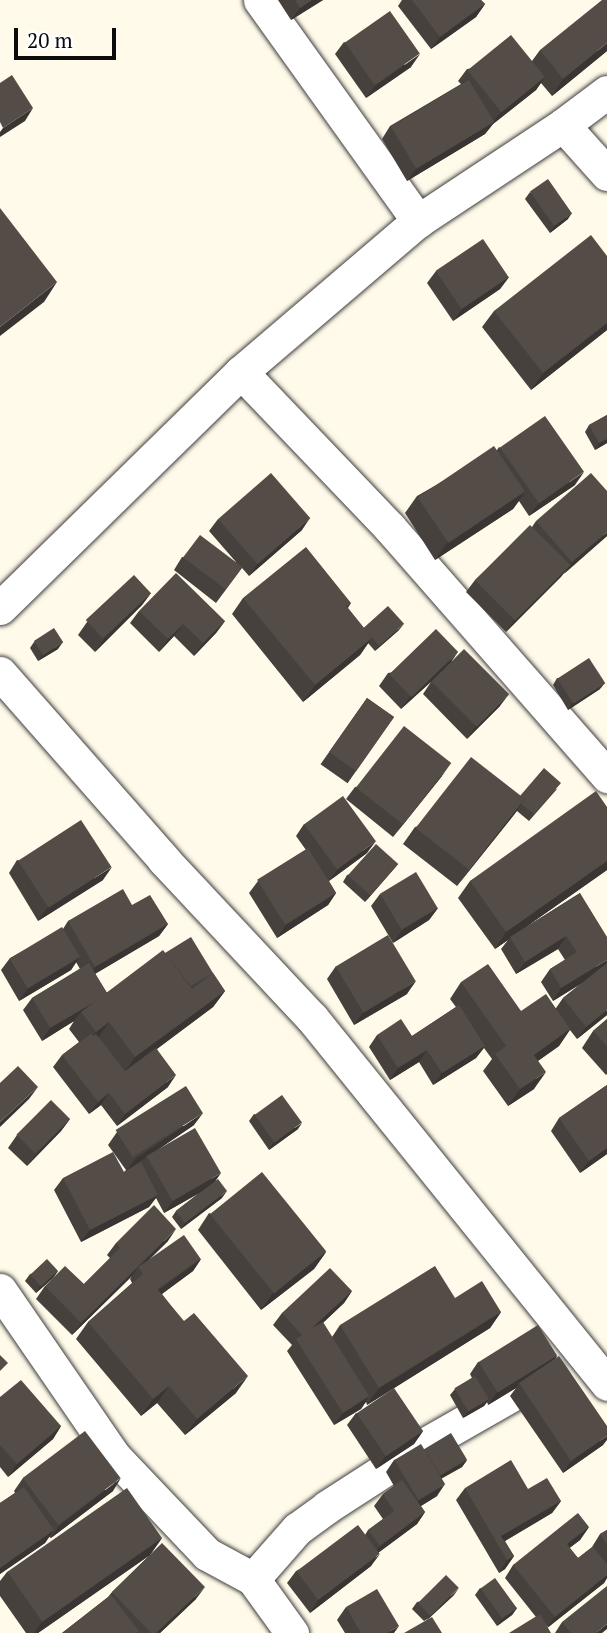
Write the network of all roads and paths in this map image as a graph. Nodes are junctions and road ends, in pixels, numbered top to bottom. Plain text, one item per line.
1 (260, 0) edge
2 (607, 92) edge
3 (563, 125) junction
4 (607, 174) edge
5 (418, 221) junction
6 (241, 372) junction
7 (0, 608) edge
8 (0, 673) edge
9 (607, 776) edge
10 (0, 1290) edge
11 (585, 1353) junction
12 (607, 1384) edge
13 (253, 1578) junction
14 (292, 1633) edge

1 - 5 street
2 - 3 street
3 - 4 street
3 - 5 street
5 - 6 street
6 - 7 street
6 - 9 street
8 - 11 street
10 - 13 street
11 - 12 street
11 - 13 street
13 - 14 street

